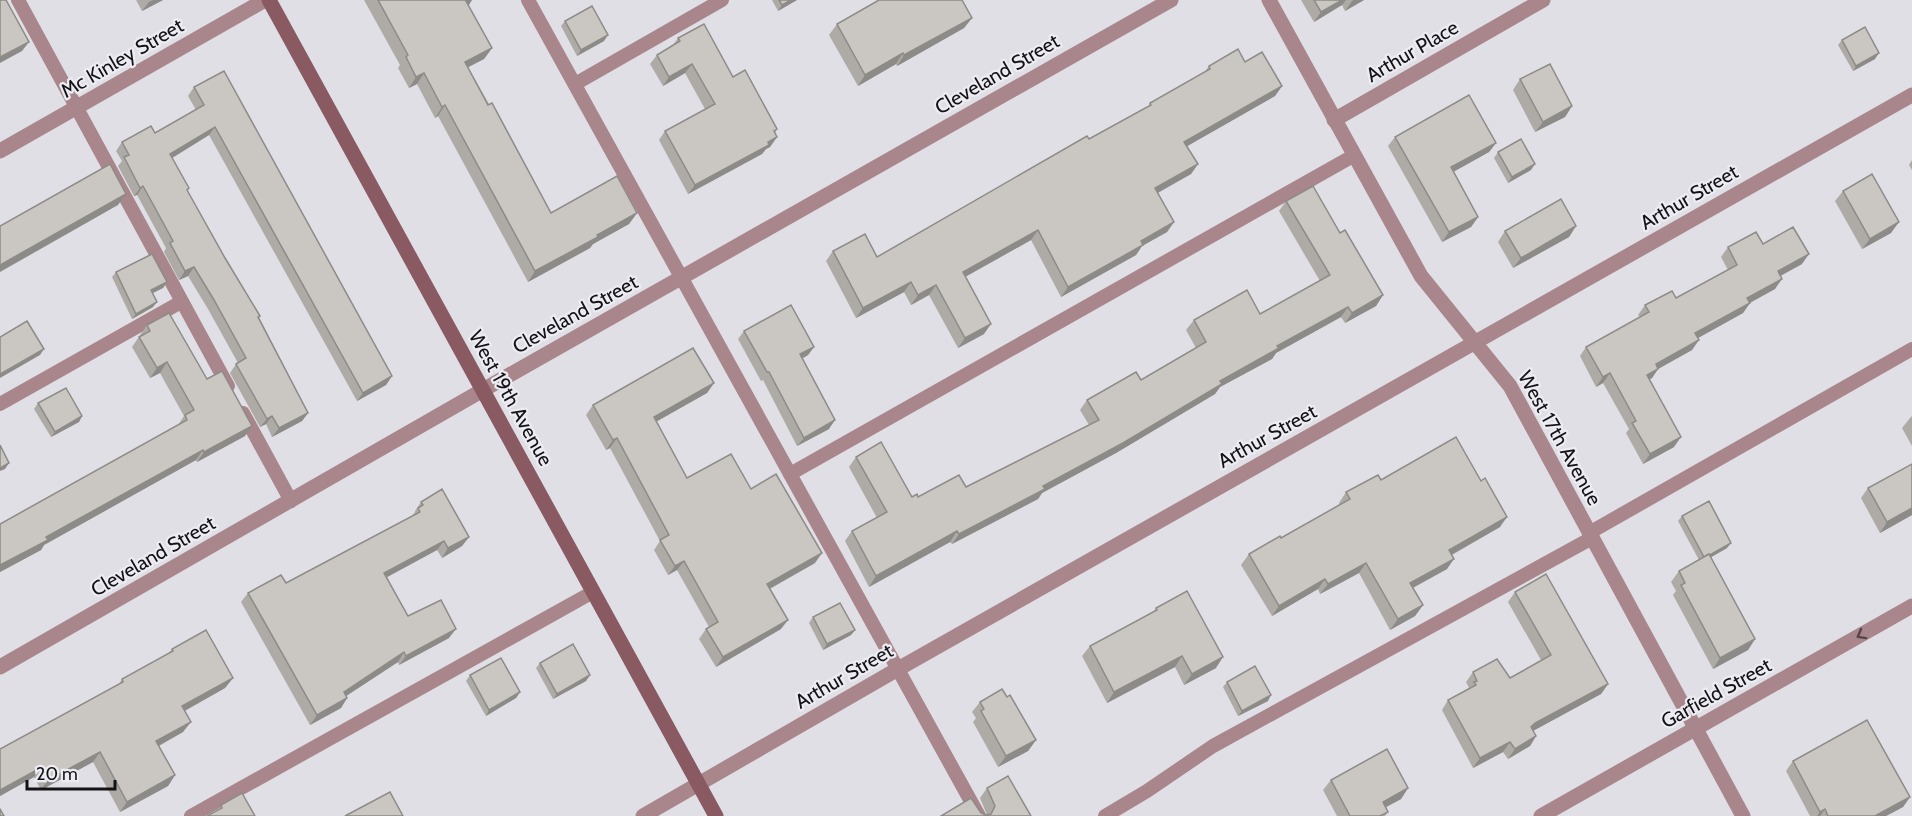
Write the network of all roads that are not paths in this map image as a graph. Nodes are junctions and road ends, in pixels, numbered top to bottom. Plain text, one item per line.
1 (18, 0) edge
2 (267, 0) edge
3 (528, 0) edge
4 (722, 0) edge
5 (1171, 0) edge
6 (1269, 0) edge
7 (1543, 0) edge
8 (574, 84) junction
9 (1912, 95) edge
10 (76, 108) junction
11 (1334, 120) junction
12 (0, 151) edge
13 (1353, 156) junction
14 (682, 278) junction
15 (181, 302) junction
16 (1475, 343) junction
17 (1912, 349) edge
18 (483, 390) junction
19 (0, 404) edge
20 (790, 474) junction
21 (291, 501) junction
22 (1591, 535) junction
23 (593, 592) junction
24 (1912, 606) edge
25 (0, 667) edge
26 (898, 669) junction
27 (1695, 728) junction
28 (699, 784) junction
29 (191, 816) edge
30 (643, 816) edge
31 (716, 816) edge
32 (979, 816) edge
33 (1106, 816) edge
34 (1541, 816) edge
35 (1743, 816) edge

1 - 10 lane
2 - 10 street, Mc Kinley Street
2 - 18 street, West 19th Avenue
3 - 8 lane
4 - 8 lane
5 - 14 street, Cleveland Street
6 - 11 street, West 17th Avenue
7 - 11 street, Arthur Place
8 - 14 lane
9 - 16 street, Arthur Street
10 - 12 street, Mc Kinley Street
10 - 15 lane
11 - 13 street, West 17th Avenue
13 - 16 street, West 17th Avenue
13 - 20 lane
14 - 18 street, Cleveland Street
14 - 20 lane
15 - 19 lane
15 - 21 lane
16 - 22 street, West 17th Avenue
16 - 26 street, Arthur Street
17 - 22 lane
18 - 21 street, Cleveland Street
18 - 23 street, West 19th Avenue
20 - 26 lane
21 - 25 street, Cleveland Street
22 - 27 street, West 17th Avenue
22 - 33 lane
23 - 28 street, West 19th Avenue
23 - 29 lane
24 -> 27 street, Garfield Street
26 - 28 street, Arthur Street
26 - 32 lane
27 - 34 street, Garfield Street
27 - 35 street, West 17th Avenue
28 - 30 street, Arthur Street
28 - 31 street, West 19th Avenue

